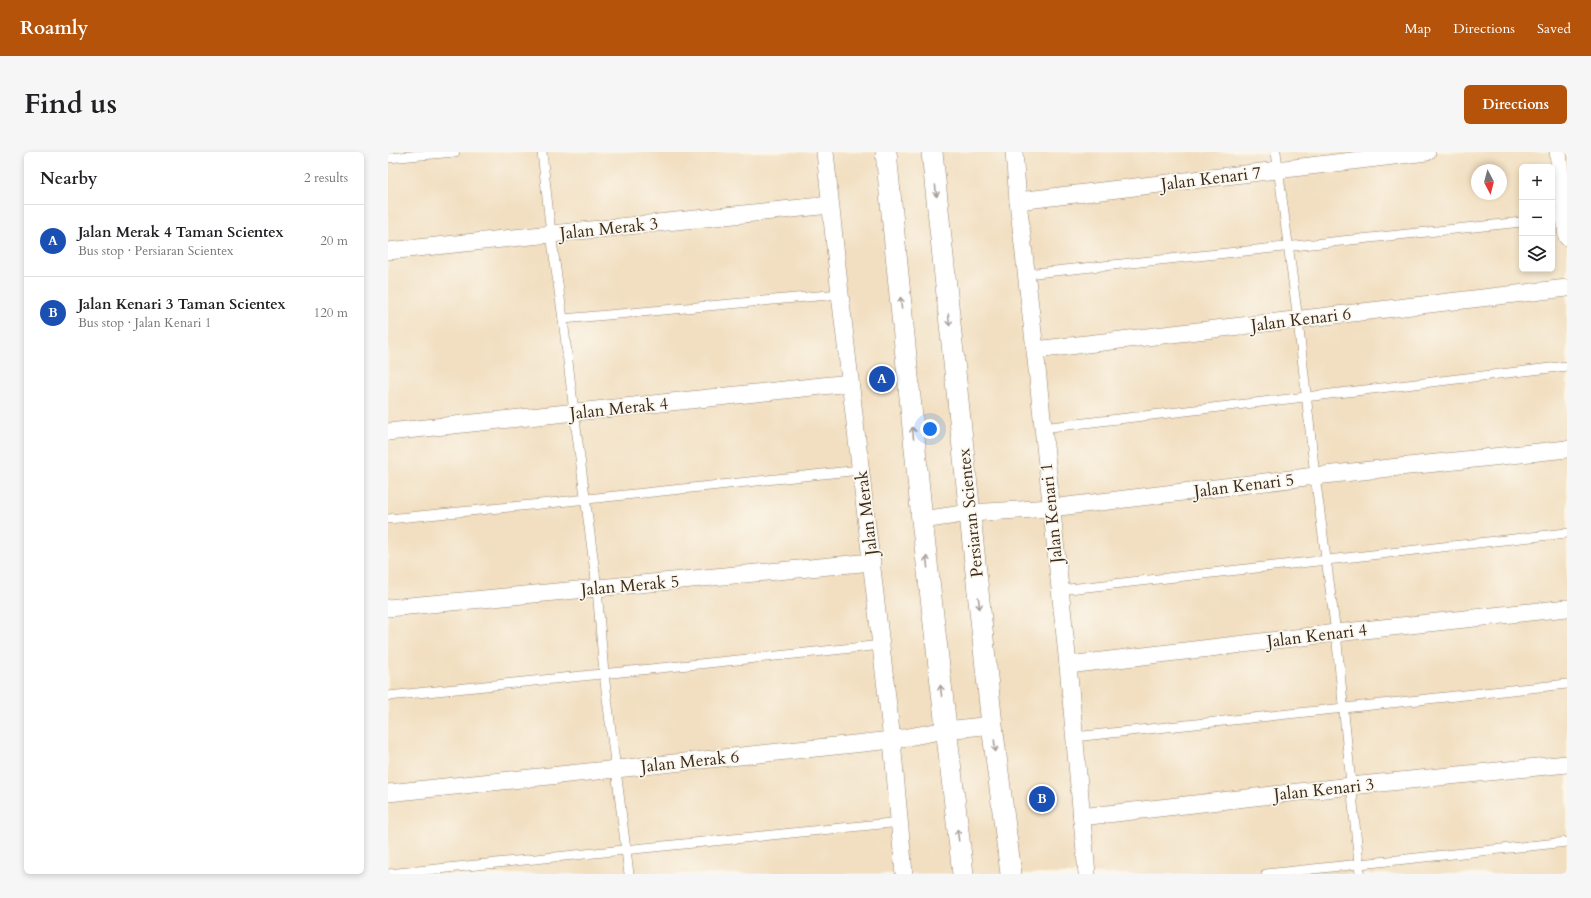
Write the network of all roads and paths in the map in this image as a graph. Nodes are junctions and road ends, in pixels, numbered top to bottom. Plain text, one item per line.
1 (455, 152) edge
2 (542, 152) edge
3 (824, 152) edge
4 (886, 152) edge
5 (932, 152) edge
6 (1014, 152) edge
7 (1276, 152) edge
8 (1427, 152) edge
9 (1558, 152) edge
10 (388, 158) edge
11 (1278, 170) junction
12 (1018, 201) junction
13 (830, 205) junction
14 (1558, 218) edge
15 (1519, 222) edge
16 (551, 234) junction
17 (1567, 237) edge
18 (1289, 245) junction
19 (388, 251) edge
20 (1026, 274) junction
21 (1567, 288) edge
22 (840, 294) junction
23 (564, 319) junction
24 (1298, 320) junction
25 (1035, 350) junction
26 (1567, 366) edge
27 (850, 383) junction
28 (1306, 397) junction
29 (574, 412) junction
30 (1042, 428) junction
31 (388, 432) edge
32 (1567, 449) edge
33 (860, 470) junction
34 (1315, 476) junction
35 (586, 500) junction
36 (1051, 508) junction
37 (970, 513) junction
38 (388, 519) edge
39 (922, 520) junction
40 (1567, 533) edge
41 (1326, 560) junction
42 (872, 562) junction
43 (597, 588) junction
44 (1060, 590) junction
45 (388, 608) edge
46 (1567, 608) edge
47 (1336, 632) junction
48 (882, 645) junction
49 (1068, 665) junction
50 (604, 674) junction
51 (1567, 684) edge
52 (388, 696) edge
53 (1344, 708) junction
54 (992, 725) junction
55 (946, 730) junction
56 (1074, 737) junction
57 (892, 740) junction
58 (1567, 764) edge
59 (616, 768) junction
60 (1351, 786) junction
61 (388, 793) edge
62 (1081, 817) junction
63 (901, 822) junction
64 (1567, 842) edge
65 (626, 850) junction
66 (1359, 864) junction
67 (388, 874) edge
68 (629, 874) edge
69 (904, 874) edge
70 (963, 874) edge
71 (1011, 874) edge
72 (1087, 874) edge
73 (1266, 874) edge
74 (1360, 874) edge

1 - 10 lane
2 - 16 lane
3 - 13 street, Jalan Merak
39 -> 4 street
5 -> 37 street, Persiaran Scientex
6 - 12 street, Jalan Kenari 1
7 - 11 lane
8 - 11 street, Jalan Kenari 7
9 - 14 street
11 - 12 street, Jalan Kenari 7
11 - 18 lane
12 - 20 street, Jalan Kenari 1
13 - 16 street, Jalan Merak 3
13 - 22 street, Jalan Merak
14 - 17 street
15 - 18 lane
16 - 19 street, Jalan Merak 3
16 - 23 lane
18 - 20 lane
18 - 24 lane
20 - 25 street, Jalan Kenari 1
21 - 24 street, Jalan Kenari 6
22 - 23 lane
22 - 27 street, Jalan Merak
23 - 29 lane
24 - 25 street, Jalan Kenari 6
24 - 28 lane
25 - 30 street, Jalan Kenari 1
26 - 28 lane
27 - 29 street, Jalan Merak 4
27 - 33 street, Jalan Merak
28 - 30 lane
28 - 34 lane
29 - 31 street, Jalan Merak 4
29 - 35 lane
30 - 36 street, Jalan Kenari 1
32 - 34 street, Jalan Kenari 5
33 - 35 lane
33 - 42 street, Jalan Merak
34 - 36 street, Jalan Kenari 5
34 - 41 lane
35 - 38 lane
35 - 43 lane
36 - 37 street, Jalan Kenari 5
36 - 44 street, Jalan Kenari 1
37 - 39 street, Jalan Kenari 5
37 -> 54 street, Persiaran Scientex
55 -> 39 street
40 - 41 lane
41 - 44 lane
41 - 47 lane
42 - 43 street, Jalan Merak 5
42 - 48 street, Jalan Merak
43 - 45 street, Jalan Merak 5
43 - 50 lane
44 - 49 street, Jalan Kenari 1
46 - 47 street, Jalan Kenari 4
47 - 49 street, Jalan Kenari 4
47 - 53 lane
48 - 50 lane
48 - 57 street, Jalan Merak
49 - 56 street, Jalan Kenari 1
50 - 52 lane
50 - 59 lane
51 - 53 lane
53 - 56 lane
53 - 60 lane
54 - 55 street, Jalan Merak 6
54 -> 71 street, Persiaran Scientex
55 - 57 street, Jalan Merak 6
70 -> 55 street
56 - 62 street, Jalan Kenari 1
57 - 59 street, Jalan Merak 6
57 - 63 street, Jalan Merak
58 - 60 street, Jalan Kenari 3
59 - 61 street, Jalan Merak 6
59 - 65 lane
60 - 62 street, Jalan Kenari 3
60 - 66 lane
62 - 72 street, Jalan Kenari 1
63 - 65 lane
63 - 69 street, Jalan Merak
64 - 66 lane
65 - 67 lane
65 - 68 lane
66 - 73 lane
66 - 74 lane

